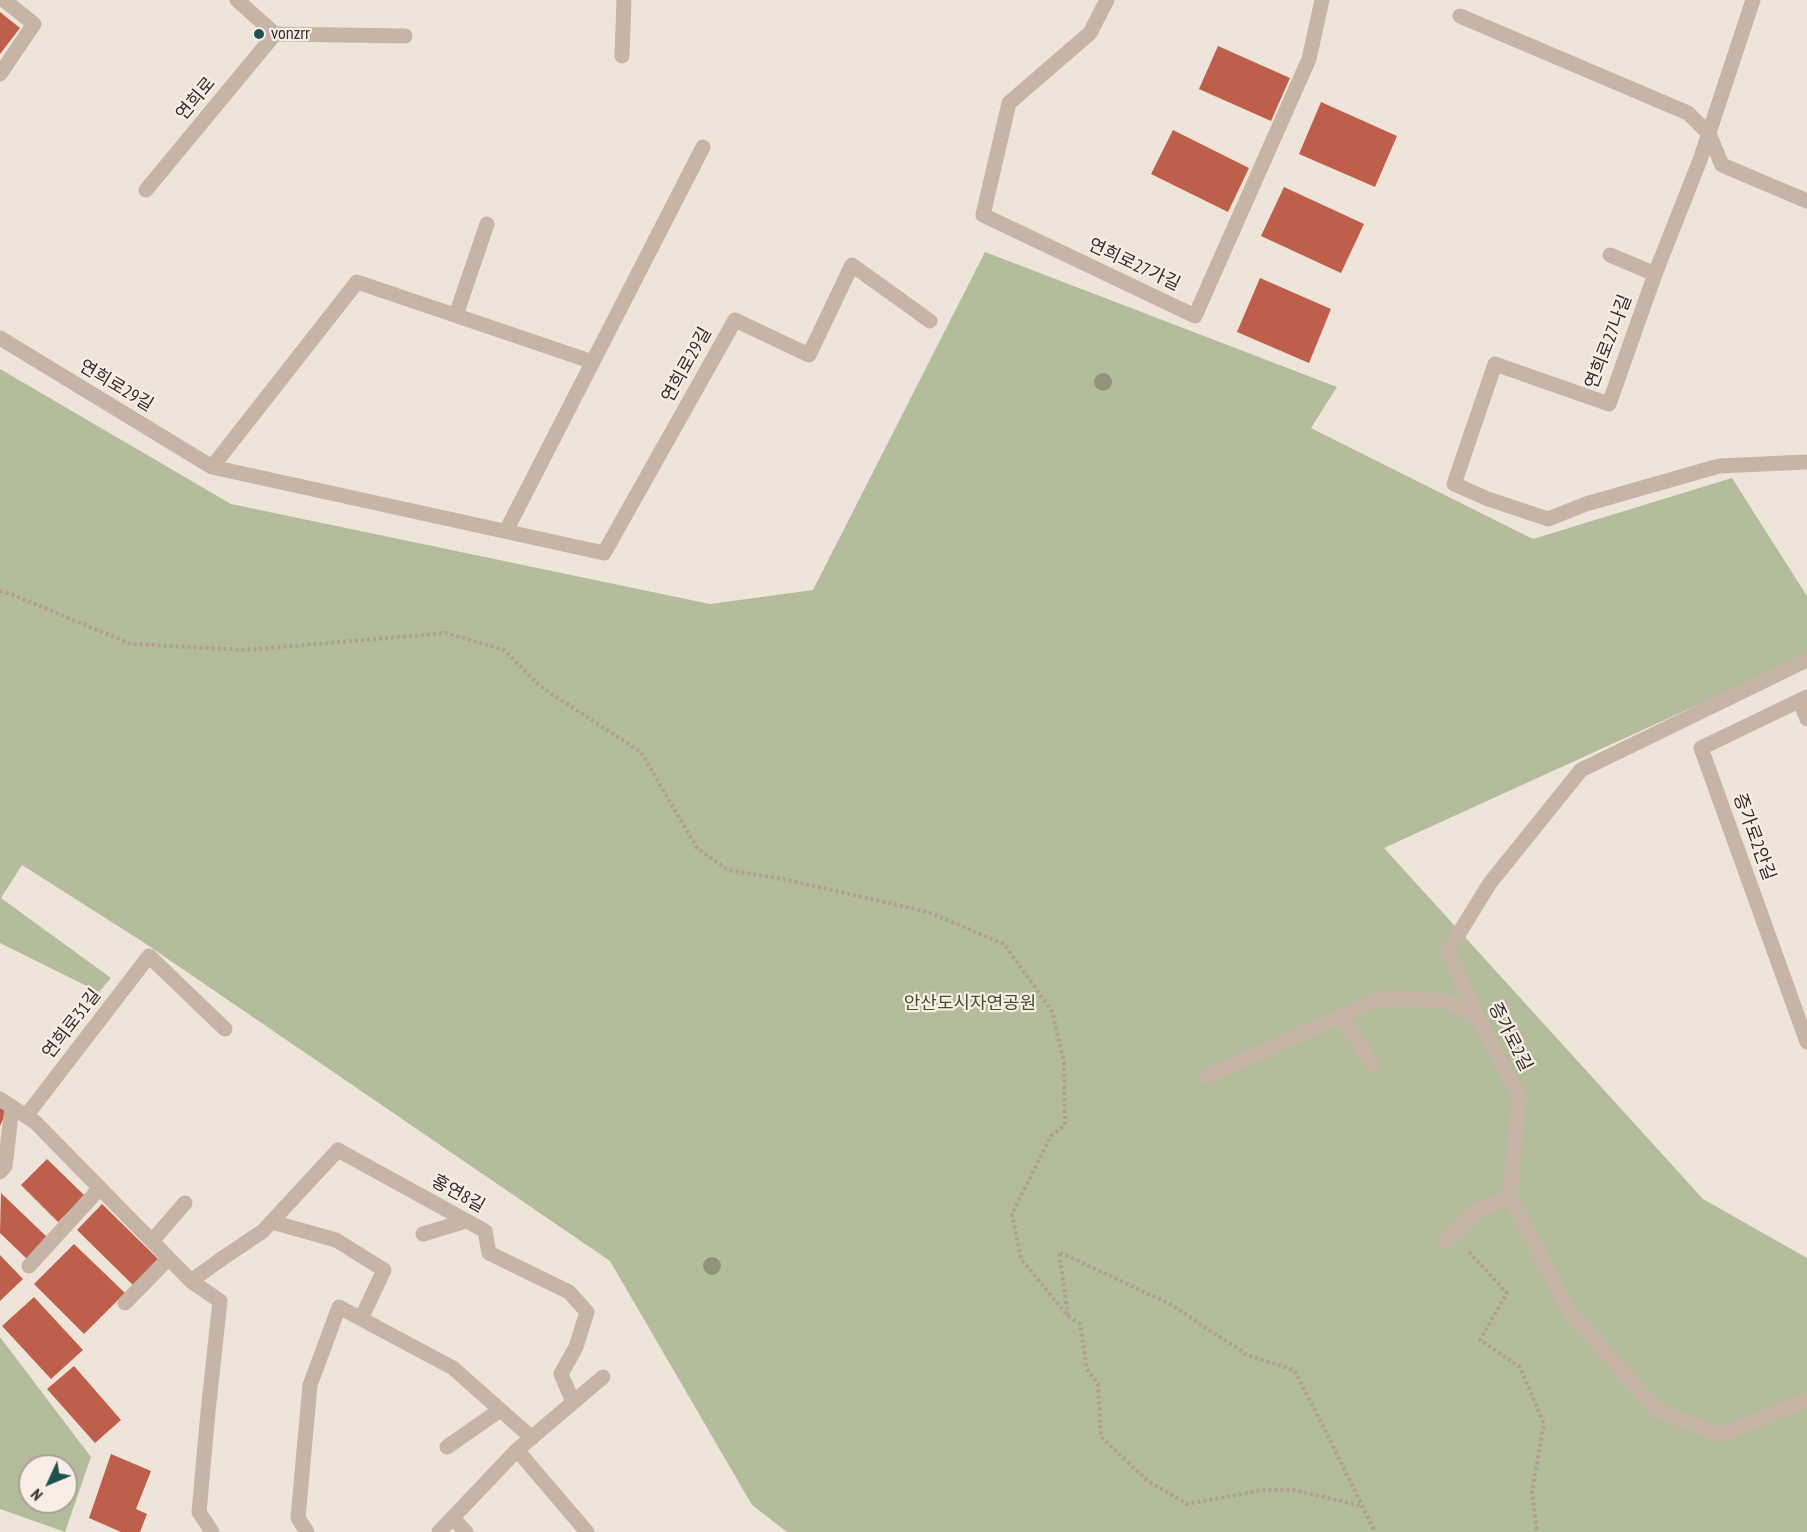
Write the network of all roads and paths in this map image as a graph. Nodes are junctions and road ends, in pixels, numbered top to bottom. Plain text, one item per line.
1 (4, 0) edge
2 (237, 0) edge
3 (624, 0) edge
4 (1107, 0) edge
5 (1322, 0) edge
6 (1753, 0) edge
7 (1460, 16) dead end
8 (275, 34) junction
9 (405, 36) dead end
10 (622, 56) dead end
11 (0, 74) edge
12 (1707, 133) junction
13 (703, 147) dead end
14 (146, 190) dead end
15 (1807, 201) edge
16 (487, 224) dead end
17 (1610, 255) dead end
18 (1655, 274) junction
19 (456, 315) junction
20 (930, 321) dead end
21 (0, 338) edge
22 (593, 362) junction
23 (1807, 462) edge
24 (212, 467) junction
25 (506, 531) junction
26 (0, 591) edge
27 (1807, 660) edge
28 (1804, 699) edge
29 (1807, 719) edge
30 (1341, 1016) junction
31 (1478, 1018) junction
32 (225, 1029) dead end
33 (1807, 1042) edge
34 (1372, 1065) dead end
35 (1206, 1077) dead end
36 (6, 1103) edge
37 (26, 1116) junction
38 (0, 1173) edge
39 (100, 1188) junction
40 (1510, 1197) junction
41 (185, 1203) dead end
42 (272, 1221) junction
43 (466, 1221) junction
44 (423, 1234) dead end
45 (1449, 1237) joint
46 (152, 1241) junction
47 (168, 1258) junction
48 (29, 1266) dead end
49 (191, 1281) junction
50 (125, 1303) dead end
51 (1068, 1316) junction
52 (361, 1319) junction
53 (603, 1377) dead end
54 (1807, 1400) edge
55 (573, 1402) junction
56 (500, 1410) junction
57 (532, 1438) junction
58 (447, 1447) dead end
59 (517, 1450) junction
60 (1362, 1506) junction
61 (453, 1518) junction
62 (212, 1532) edge
63 (307, 1532) edge
64 (439, 1532) edge
65 (466, 1532) edge
66 (587, 1532) edge
67 (1375, 1532) edge
68 (1537, 1532) edge

1 - 11 street
2 - 8 street
3 - 10 street
4 - 5 street, 연희로27가길
6 - 12 street, 연희로27나길
7 - 12 street
8 - 9 street
8 - 14 street, 연희로
12 - 15 street
12 - 18 street, 연희로27나길
13 - 22 street
16 - 19 street
17 - 18 street
18 - 23 street, 연희로27나길
19 - 22 street
19 - 24 street
20 - 25 street, 연희로29길
21 - 24 street, 연희로29길
22 - 25 street
24 - 25 street, 연희로29길
26 - 51 path
27 - 31 street, 증가로2길
28 - 29 street, 증가로2안길
28 - 33 street, 증가로2안길
30 - 31 street
30 - 34 street
30 - 35 street
31 - 40 street, 증가로2길
32 - 37 street, 연희로31길
36 - 37 street
36 - 38 street
37 - 39 street
39 - 46 street
39 - 48 street
40 - 45 street
40 - 54 street
41 - 46 street
42 - 43 street, 홍연8길
42 - 49 street
42 - 52 street
43 - 44 street
43 - 55 street, 홍연8길
45 - 68 path
46 - 47 street
47 - 49 street
47 - 50 street
49 - 62 street
51 - 60 path
51 - 60 path
52 - 56 street
52 - 63 street
53 - 55 street
55 - 57 street
56 - 57 street
56 - 58 street
57 - 59 street
59 - 61 street
59 - 66 street
60 - 67 path
61 - 64 street
61 - 65 street

